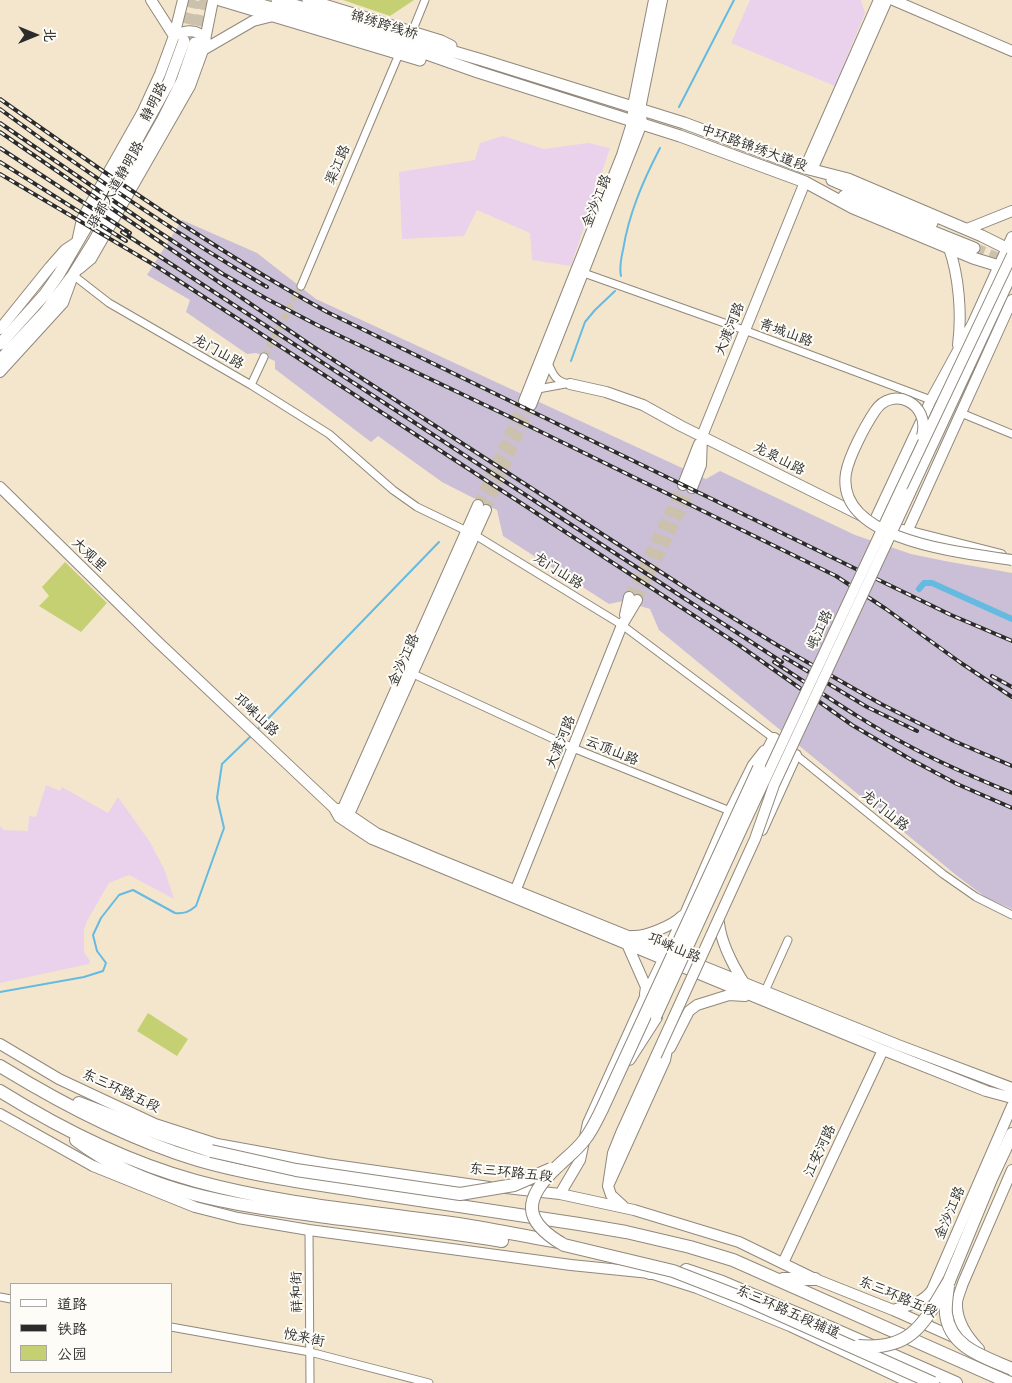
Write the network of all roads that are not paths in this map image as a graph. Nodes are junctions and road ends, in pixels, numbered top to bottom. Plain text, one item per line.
1 (151, 0) edge
2 (183, 0) edge
3 (213, 0) edge
4 (220, 0) edge
5 (246, 0) edge
6 (277, 0) edge
7 (308, 0) edge
8 (425, 0) edge
9 (654, 0) edge
10 (662, 0) edge
11 (879, 0) edge
12 (887, 0) edge
13 (893, 0) edge
14 (273, 16) junction
15 (412, 32) junction
16 (192, 42) junction
17 (428, 50) junction
18 (1012, 51) edge
19 (399, 54) junction
20 (482, 60) junction
21 (478, 72) junction
22 (637, 108) junction
23 (637, 121) junction
24 (808, 169) junction
25 (805, 182) junction
26 (1012, 211) edge
27 (967, 229) junction
28 (1012, 237) edge
29 (77, 242) junction
30 (949, 248) junction
31 (1010, 251) edge
32 (999, 266) junction
33 (579, 271) junction
34 (1012, 272) edge
35 (73, 275) junction
36 (301, 286) tunnel mouth
37 (1012, 300) edge
38 (1012, 317) edge
39 (1002, 324) junction
40 (0, 329) edge
41 (744, 330) junction
42 (0, 344) edge
43 (958, 352) junction
44 (264, 357) tunnel mouth
45 (0, 360) edge
46 (548, 363) junction
47 (0, 372) edge
48 (570, 384) junction
49 (251, 385) junction
50 (538, 389) junction
51 (930, 400) junction
52 (960, 413) junction
53 (1012, 434) edge
54 (702, 436) junction
55 (915, 458) junction
56 (687, 487) tunnel mouth
57 (0, 488) edge
58 (482, 507) tunnel mouth
59 (874, 522) junction
60 (907, 532) junction
61 (471, 533) junction
62 (1012, 559) edge
63 (633, 599) tunnel mouth
64 (622, 626) junction
65 (158, 642) joint
66 (409, 672) junction
67 (774, 739) junction
68 (573, 748) junction
69 (796, 755) junction
70 (730, 811) junction
71 (342, 814) junction
72 (514, 893) junction
73 (686, 912) junction
74 (1012, 915) edge
75 (719, 923) junction
76 (628, 940) junction
77 (788, 940) dead end
78 (665, 955) junction
79 (698, 969) junction
80 (744, 983) junction
81 (764, 991) junction
82 (645, 997) junction
83 (754, 997) junction
84 (656, 1018) joint
85 (0, 1044) edge
86 (883, 1050) junction
87 (660, 1058) junction
88 (0, 1066) edge
89 (616, 1080) junction
90 (28, 1084) junction
91 (1012, 1088) edge
92 (0, 1091) edge
93 (1012, 1098) edge
94 (1012, 1106) edge
95 (0, 1115) edge
96 (57, 1124) junction
97 (1012, 1134) edge
98 (558, 1166) junction
99 (1012, 1170) edge
100 (560, 1194) junction
101 (634, 1210) junction
102 (309, 1230) junction
103 (590, 1250) junction
104 (783, 1264) junction
105 (650, 1273) junction
106 (778, 1279) junction
107 (815, 1279) junction
108 (949, 1281) junction
109 (893, 1310) junction
110 (172, 1327) edge
111 (853, 1346) junction
112 (979, 1349) junction
113 (310, 1352) junction
114 (1012, 1363) edge
115 (1012, 1369) edge
116 (906, 1382) edge
117 (310, 1383) edge
118 (429, 1383) edge
119 (933, 1383) edge
120 (956, 1383) edge
121 (1010, 1383) edge

1 - 16 main road
2 - 16 main road
3 - 16 main road
4 - 14 main road
5 - 17 main road, 锦绣跨线桥
6 - 17 main road, 锦绣跨线桥
7 - 15 main road
8 - 15 street
9 - 22 main road, 金沙江路
10 - 22 main road, 金沙江路
11 - 24 main road
12 - 24 main road
13 - 18 main road
14 - 16 main road
14 - 19 main road
15 - 20 main road
16 - 29 main road, 静明路
16 - 35 main road, 静明路
17 - 20 main road
17 - 21 main road
19 - 21 main road
19 - 36 street, 渠江路
20 - 22 main road, 中环路锦绣大道段
21 - 23 main road, 中环路锦绣大道段
22 - 23 main road, 金沙江路
22 - 24 main road, 中环路锦绣大道段
23 - 25 main road, 中环路锦绣大道段
23 - 33 main road, 金沙江路
24 - 25 main road
24 - 27 main road, 中环路锦绣大道段
25 - 30 main road, 中环路锦绣大道段
25 - 41 main road, 大渡河路
26 - 27 main road
27 - 31 main road, 中环路锦绣大道段
28 - 31 main road, 岷江路
29 - 40 main road
29 - 42 main road, 驿都大道静明路
30 - 32 main road, 中环路锦绣大道段
30 - 43 main road
31 - 32 main road, 岷江路
31 - 55 main road, 岷江路, bridge
32 - 34 main road, 中环路锦绣大道段
32 - 43 main road, 岷江路
33 - 41 street, 青城山路
33 - 46 main road, 金沙江路
33 - 50 main road, 金沙江路
34 - 87 main road, 岷江路, bridge
35 - 45 main road
35 - 47 main road
35 - 49 street, 龙门山路
37 - 39 main road
38 - 39 main road
39 - 52 main road
41 - 51 street, 青城山路
41 - 54 main road, 大渡河路
43 - 51 main road, 岷江路
44 - 49 street
46 - 48 street, 龙泉山路
46 - 50 main road, 金沙江路
48 - 50 street
48 - 54 main road, 龙泉山路
49 - 61 street, 龙门山路
51 - 59 main road, 岷江路
52 - 53 street
52 - 60 main road
54 - 56 main road, 大渡河路
54 - 59 main road, 龙泉山路
55 - 62 main road, bridge
55 - 84 main road, 岷江路, bridge
57 - 65 main road, 大观里
58 - 61 main road, 金沙江路
59 - 60 main road, 龙泉山路
60 - 62 main road, 龙泉山路
61 - 64 street, 龙门山路
61 - 66 main road, 金沙江路
63 - 64 main road, 大渡河路
64 - 67 street, 龙门山路
64 - 68 main road, 大渡河路
65 - 71 main road, 邛崃山路
66 - 68 street, 云顶山路
66 - 71 main road, 金沙江路
67 - 69 street, 龙门山路
67 - 70 main road
67 - 89 highway, bridge
68 - 70 street, 云顶山路
68 - 72 main road, 大渡河路
69 - 74 street, 龙门山路
69 - 75 main road
70 - 73 main road
71 - 72 main road, 邛崃山路
72 - 76 main road, 邛崃山路
73 - 76 main road
73 - 78 main road
75 - 79 main road
75 - 80 main road
76 - 78 main road, 邛崃山路
76 - 82 main road
77 - 81 street
78 - 79 main road, 邛崃山路
78 - 82 main road
79 - 80 main road, 邛崃山路
79 - 83 main road, 邛崃山路
79 - 87 main road
80 - 81 main road, 邛崃山路
81 - 91 main road, 邛崃山路
82 - 100 main road
83 - 86 main road, 邛崃山路
83 - 87 main road
84 - 89 highway, bridge
85 - 100 main road, 东三环路五段
86 - 93 main road, 邛崃山路
86 - 104 main road, 江安河路
87 - 101 main road
88 - 90 highway
89 - 98 highway, bridge
90 - 98 highway, bridge
90 - 106 highway
92 - 96 highway
94 - 109 main road, 金沙江路
95 - 102 main road
96 - 103 highway
96 - 103 highway, bridge
97 - 108 highway
98 - 103 highway, bridge
99 - 112 main road
100 - 101 main road, 东三环路五段
101 - 104 main road, 东三环路五段
102 - 105 main road
102 - 113 street, 祥和街
103 - 105 highway
103 - 111 highway, bridge
103 - 120 highway
104 - 107 main road, 东三环路五段
105 - 116 main road, 东三环路五段辅道
106 - 107 highway
106 - 121 highway
107 - 109 main road, 东三环路五段
108 - 111 highway, bridge
108 - 115 highway, bridge
109 - 112 main road, 东三环路五段
110 - 113 street, 悦来街
111 - 119 highway, bridge
112 - 114 main road, 东三环路五段
113 - 117 street, 祥和街
113 - 118 street, 悦来街

